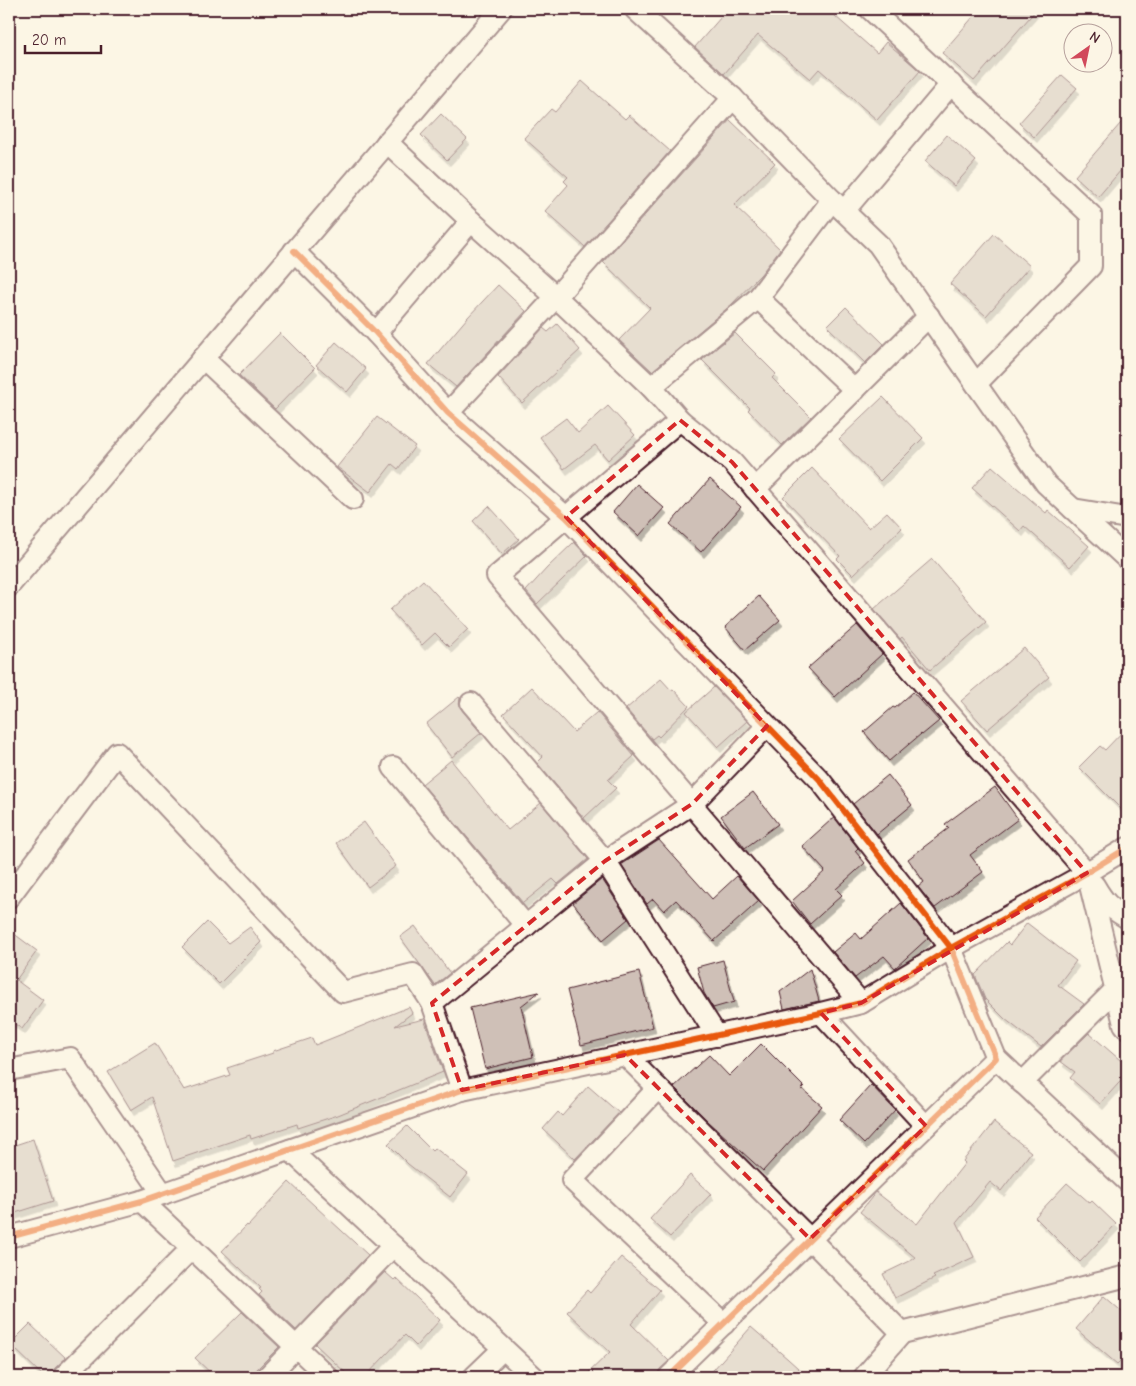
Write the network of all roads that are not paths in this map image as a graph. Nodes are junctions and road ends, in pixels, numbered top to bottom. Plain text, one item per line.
1 (498, 9) edge
2 (635, 9) edge
3 (870, 9) edge
4 (951, 84) junction
5 (733, 98) junction
6 (387, 142) junction
7 (838, 206) junction
8 (471, 220) junction
9 (294, 251) junction
10 (556, 297) junction
11 (758, 298) junction
12 (929, 316) junction
13 (376, 333) junction
14 (203, 358) junction
15 (976, 384) junction
16 (651, 387) junction
17 (855, 390) junction
18 (448, 413) junction
19 (680, 420) junction
20 (755, 489) junction
21 (353, 499) dead end
22 (1073, 509) junction
23 (566, 517) junction
24 (1127, 518) edge
25 (1127, 559) edge
26 (9, 586) edge
27 (471, 704) dead end
28 (767, 726) junction
29 (393, 767) dead end
30 (692, 804) junction
31 (1127, 848) edge
32 (604, 861) junction
33 (1087, 873) junction
34 (9, 897) edge
35 (1127, 918) edge
36 (526, 926) junction
37 (951, 948) junction
38 (1116, 989) junction
39 (432, 1003) junction
40 (861, 1003) junction
41 (821, 1014) junction
42 (1127, 1028) edge
43 (717, 1036) junction
44 (625, 1055) junction
45 (996, 1058) junction
46 (9, 1070) edge
47 (1022, 1083) junction
48 (658, 1088) junction
49 (462, 1090) junction
50 (926, 1126) junction
51 (290, 1150) junction
52 (1127, 1181) edge
53 (162, 1194) junction
54 (142, 1201) junction
55 (9, 1237) edge
56 (810, 1239) junction
57 (393, 1246) junction
58 (192, 1248) junction
59 (1127, 1276) edge
60 (724, 1324) junction
61 (902, 1333) junction
62 (296, 1348) junction
63 (503, 1349) junction
64 (63, 1377) edge
65 (267, 1377) edge
66 (328, 1377) edge
67 (474, 1377) edge
68 (534, 1377) edge
69 (669, 1377) edge
70 (864, 1377) edge

1 - 6 street
2 - 5 street
3 - 4 street
4 - 7 street
4 - 15 street
5 - 7 street
5 - 10 street
6 - 8 street
6 - 9 street
7 - 11 street
7 - 12 street
8 - 10 street
8 - 13 street
9 - 13 street
9 - 14 street
10 - 16 street
10 - 18 street
11 - 16 street
11 - 17 street
12 - 15 street
12 - 17 street
13 - 18 street
14 - 21 street
14 - 26 street
15 - 22 street
16 - 19 street
17 - 20 street
18 - 23 street
19 - 20 street
19 - 23 street
20 - 33 street
22 - 24 street
22 - 25 street
23 - 28 street
23 - 30 street
27 - 32 street
28 - 30 street
28 - 37 street
29 - 36 street
30 - 32 street
30 - 40 street
31 - 33 street
32 - 36 street
32 - 43 street
33 - 35 street
33 - 37 street
33 - 38 street
34 - 39 street
36 - 39 street
37 - 40 street
37 - 45 street
38 - 42 street
38 - 47 street
39 - 49 street
40 - 41 street
41 - 43 street
41 - 50 street
43 - 44 street
44 - 48 street
44 - 49 street
45 - 47 street
45 - 50 street
46 - 53 street
47 - 52 street
48 - 56 street
48 - 60 street
49 - 51 street
50 - 56 street
51 - 53 street
51 - 57 street
53 - 54 street
54 - 55 street
54 - 58 street
56 - 60 street
56 - 61 street
57 - 62 street
57 - 63 street
58 - 62 street
58 - 64 street
59 - 61 street
60 - 69 street
61 - 70 street
62 - 65 street
62 - 66 street
63 - 67 street
63 - 68 street

